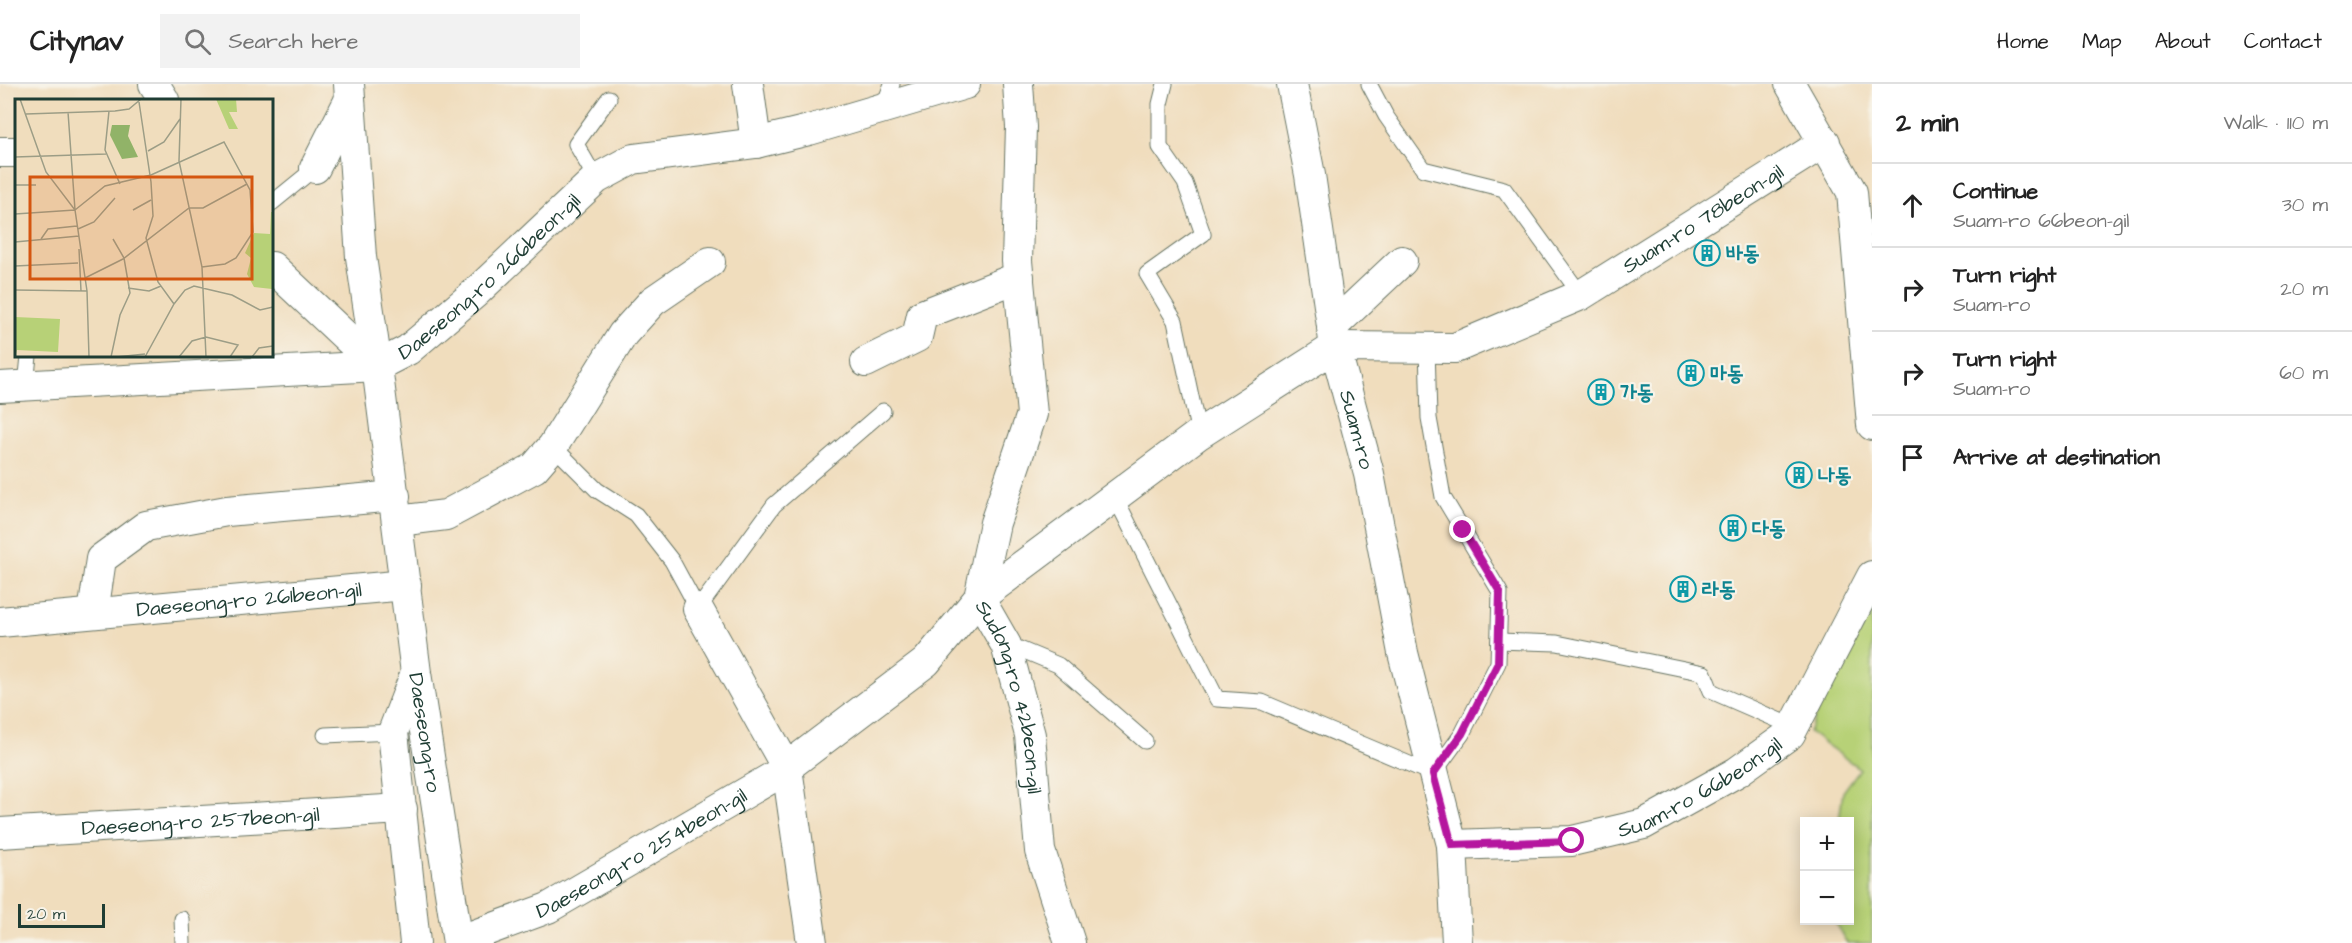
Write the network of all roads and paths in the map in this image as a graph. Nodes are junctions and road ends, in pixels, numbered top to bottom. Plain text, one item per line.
1 (154, 84) edge
2 (748, 84) edge
3 (965, 84) edge
4 (1018, 84) edge
5 (1165, 84) edge
6 (1292, 84) edge
7 (1369, 84) edge
8 (1790, 84) edge
9 (349, 92) edge
10 (888, 96) edge
11 (609, 98) dead end
12 (163, 99) edge
13 (1825, 142) junction
14 (756, 143) junction
15 (315, 168) joint
16 (596, 179) junction
17 (273, 202) edge
18 (1402, 261) dead end
19 (710, 262) dead end
20 (273, 268) edge
21 (1019, 277) junction
22 (1581, 295) junction
23 (1334, 337) junction
24 (1427, 347) junction
25 (28, 357) edge
26 (866, 362) dead end
27 (376, 366) junction
28 (13, 386) edge
29 (884, 411) dead end
30 (1872, 425) edge
31 (1199, 434) junction
32 (553, 446) junction
33 (1115, 497) junction
34 (397, 508) junction
35 (1872, 576) edge
36 (406, 585) junction
37 (979, 598) junction
38 (698, 609) junction
39 (93, 613) junction
40 (0, 621) edge
41 (1499, 641) junction
42 (1005, 643) junction
43 (416, 673) junction
44 (1794, 727) junction
45 (393, 732) junction
46 (325, 735) dead end
47 (1145, 741) dead end
48 (787, 768) junction
49 (1433, 774) junction
50 (402, 810) junction
51 (0, 833) edge
52 (1452, 845) junction
53 (182, 919) dead end
54 (458, 942) edge
55 (183, 943) edge
56 (416, 943) edge
57 (812, 943) edge
58 (1070, 943) edge
59 (1457, 943) edge

1 - 12 street
2 - 14 street
3 - 10 street, Daeseong-ro 266beon-gil
4 - 21 street, Sudong-ro 42beon-gil
5 - 31 lane
6 - 23 street, Suam-ro
7 - 22 lane
8 - 13 street
9 - 15 street
9 - 27 street, Daeseong-ro
10 - 14 street, Daeseong-ro 266beon-gil
11 - 16 lane, Daeseong-ro 266beon-gil
13 - 22 street, Suam-ro 78beon-gil
13 - 30 street
14 - 16 street, Daeseong-ro 266beon-gil
15 - 17 lane
16 - 27 street, Daeseong-ro 266beon-gil
18 - 23 street, Daeseong-ro 254beon-gil
19 - 32 street
20 - 27 street
21 - 26 street
21 - 37 street, Sudong-ro 42beon-gil
22 - 24 street, Suam-ro 78beon-gil
23 - 24 street, Suam-ro 78beon-gil
23 - 31 street, Daeseong-ro 254beon-gil
23 - 49 street, Suam-ro
24 - 41 lane
25 - 28 lane
27 - 28 street
27 - 34 street, Daeseong-ro
29 - 38 lane
31 - 33 street, Daeseong-ro 254beon-gil
32 - 34 street
32 - 38 lane
33 - 37 street, Daeseong-ro 254beon-gil
33 - 49 lane
34 - 36 street, Daeseong-ro
34 - 39 street
35 - 44 street, Suam-ro 66beon-gil
36 - 39 street, Daeseong-ro 261beon-gil
36 - 43 street, Daeseong-ro
37 - 42 street, Sudong-ro 42beon-gil
37 - 48 street, Daeseong-ro 254beon-gil
38 - 48 street
39 - 40 street, Daeseong-ro 261beon-gil
41 - 44 lane, Suam-ro 66beon-gil
41 - 49 lane
42 - 47 lane
42 - 58 street, Sudong-ro 42beon-gil
43 - 45 street
43 - 54 street, Daeseong-ro
44 - 52 street, Suam-ro 66beon-gil
45 - 46 lane
45 - 50 street
48 - 54 street, Daeseong-ro 254beon-gil
48 - 57 street
49 - 52 street, Suam-ro
50 - 51 street, Daeseong-ro 257beon-gil
50 - 56 street
52 - 59 street, Suam-ro
53 - 55 lane

